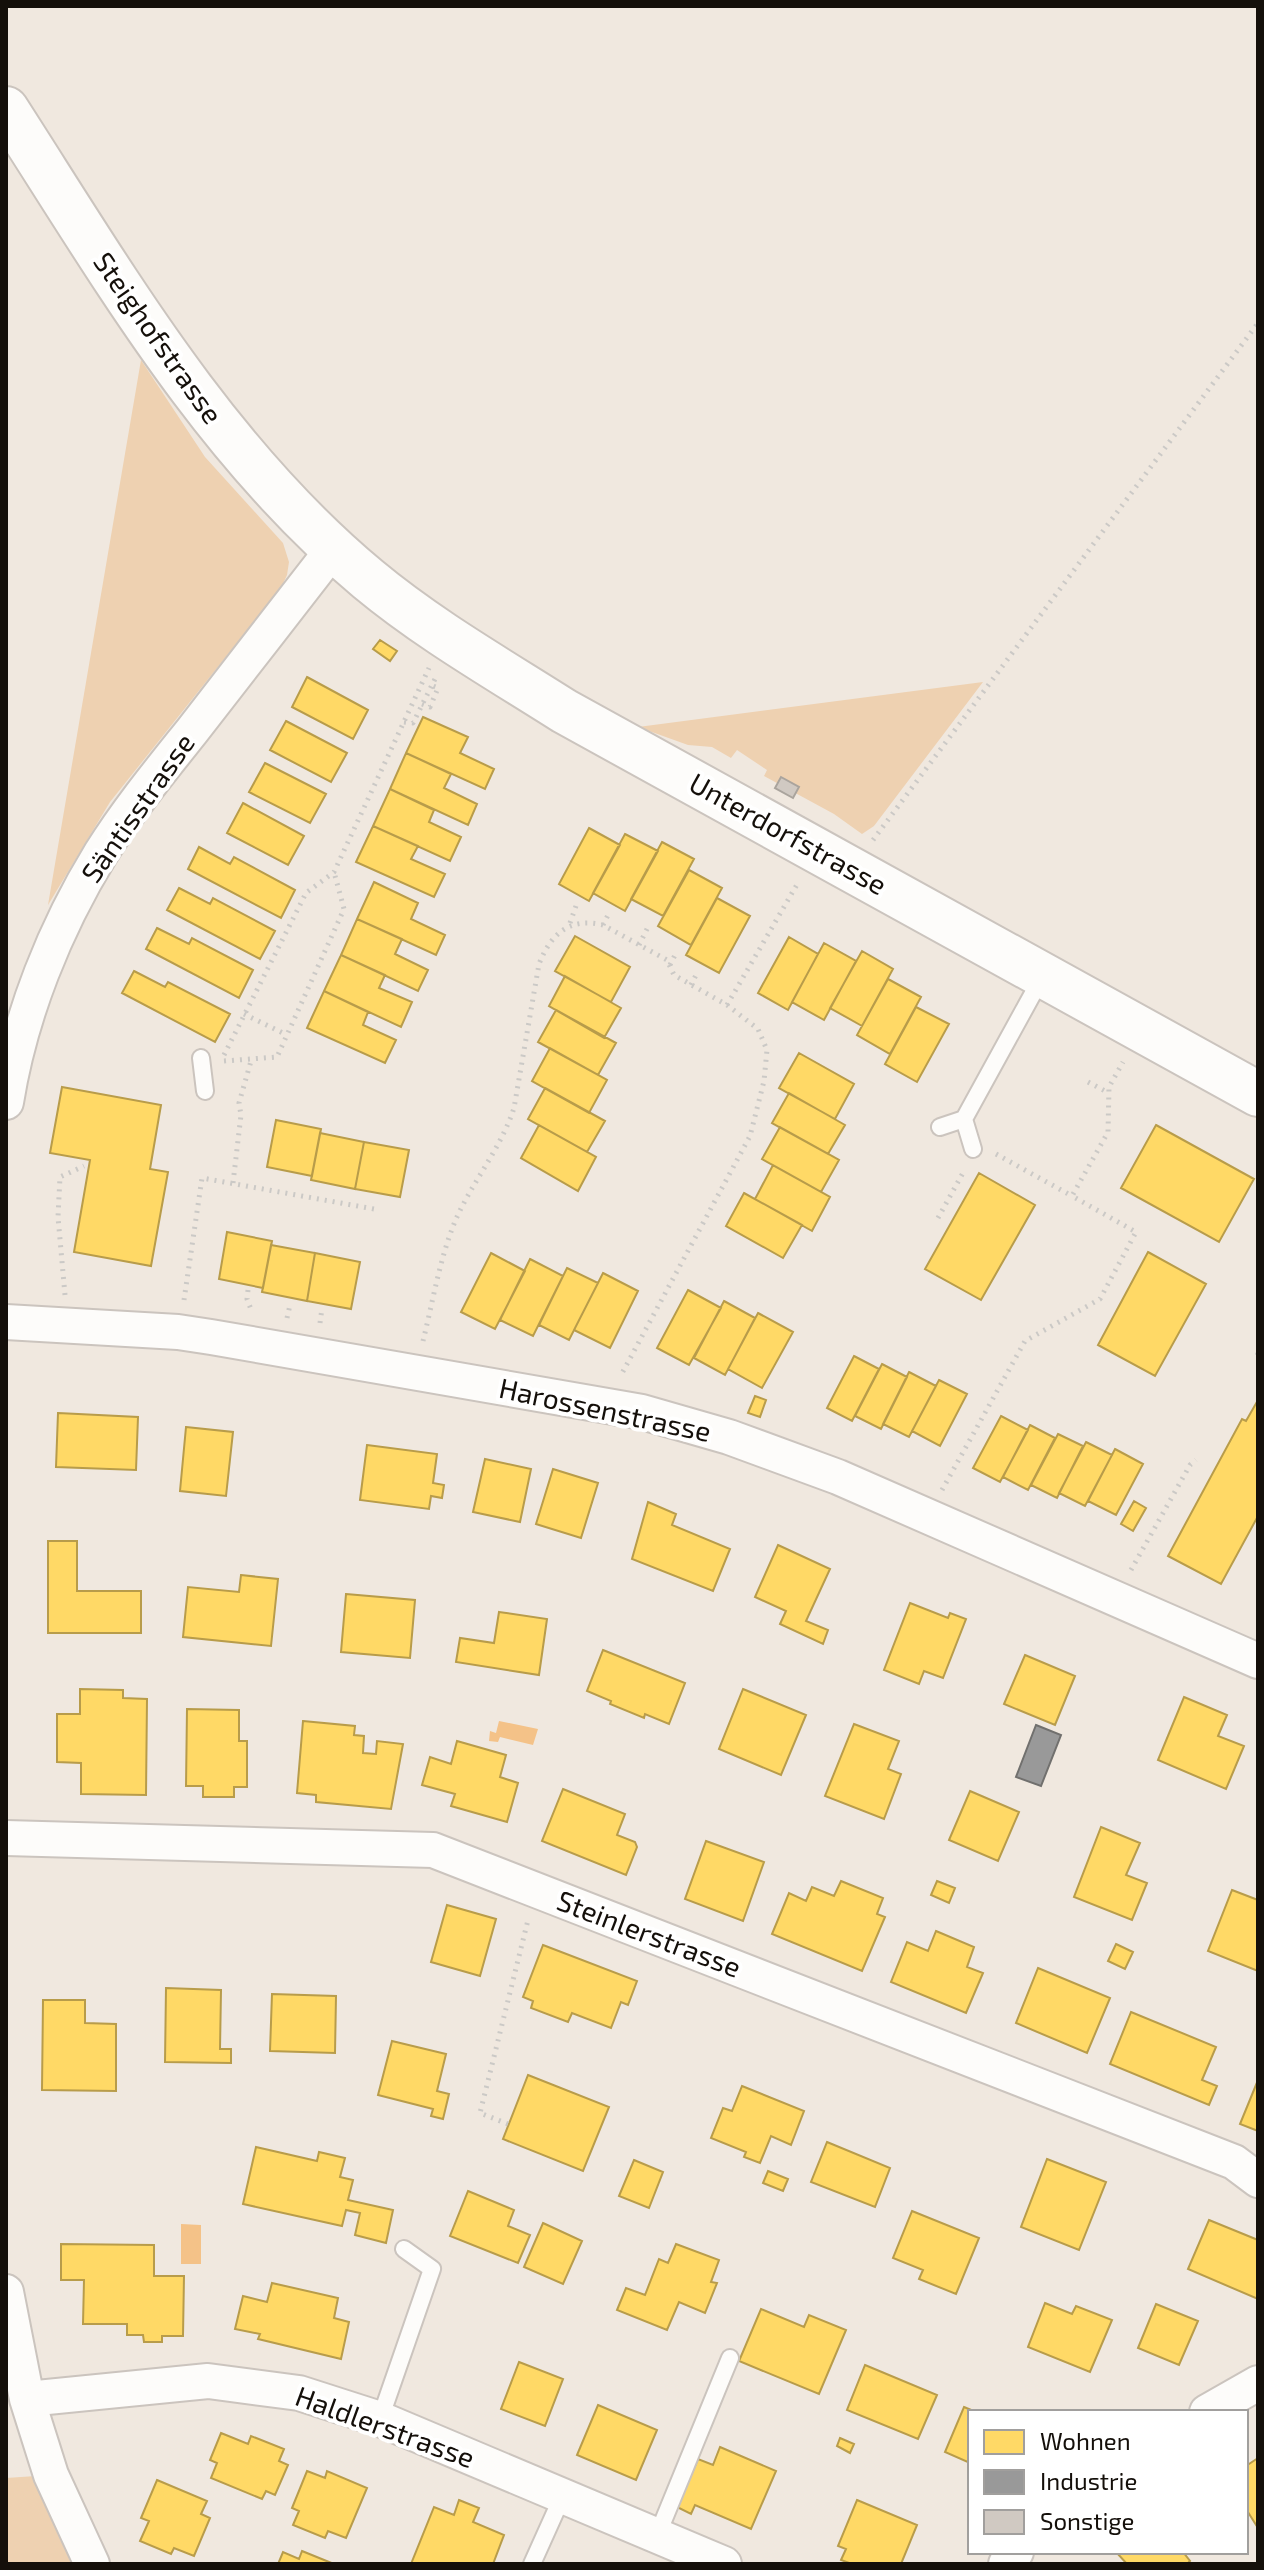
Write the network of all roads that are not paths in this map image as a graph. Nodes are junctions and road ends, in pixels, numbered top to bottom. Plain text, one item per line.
1 (6, 109) edge
2 (334, 548) junction
3 (1043, 976) junction
4 (201, 1058) dead end
5 (205, 1091) dead end
6 (1258, 1094) edge
7 (6, 1102) edge
8 (964, 1119) junction
9 (940, 1127) dead end
10 (973, 1149) dead end
11 (6, 1322) edge
12 (1258, 1661) edge
13 (6, 1838) edge
14 (1258, 2180) edge
15 (404, 2249) dead end
16 (6, 2292) edge
17 (730, 2358) dead end
18 (1258, 2383) edge
19 (27, 2399) junction
20 (1211, 2410) edge
21 (380, 2419) junction
22 (563, 2495) junction
23 (657, 2536) junction
24 (92, 2564) edge
25 (532, 2564) edge
26 (724, 2564) edge

1 - 2 street, Steighofstrasse
2 - 3 street, Unterdorfstrasse
2 - 7 street, Säntisstrasse
3 - 6 street, Unterdorfstrasse
3 - 8 lane
4 - 5 lane
8 - 9 lane
8 - 10 lane
11 - 12 street, Harossenstrasse
13 - 14 street, Steinlerstrasse
15 - 21 lane
16 - 19 street
17 - 23 lane
18 - 20 street
19 - 21 street, Haldlerstrasse
19 - 24 street
21 - 22 street, Haldlerstrasse
22 - 23 street, Haldlerstrasse
22 - 25 lane
23 - 26 street, Haldlerstrasse

